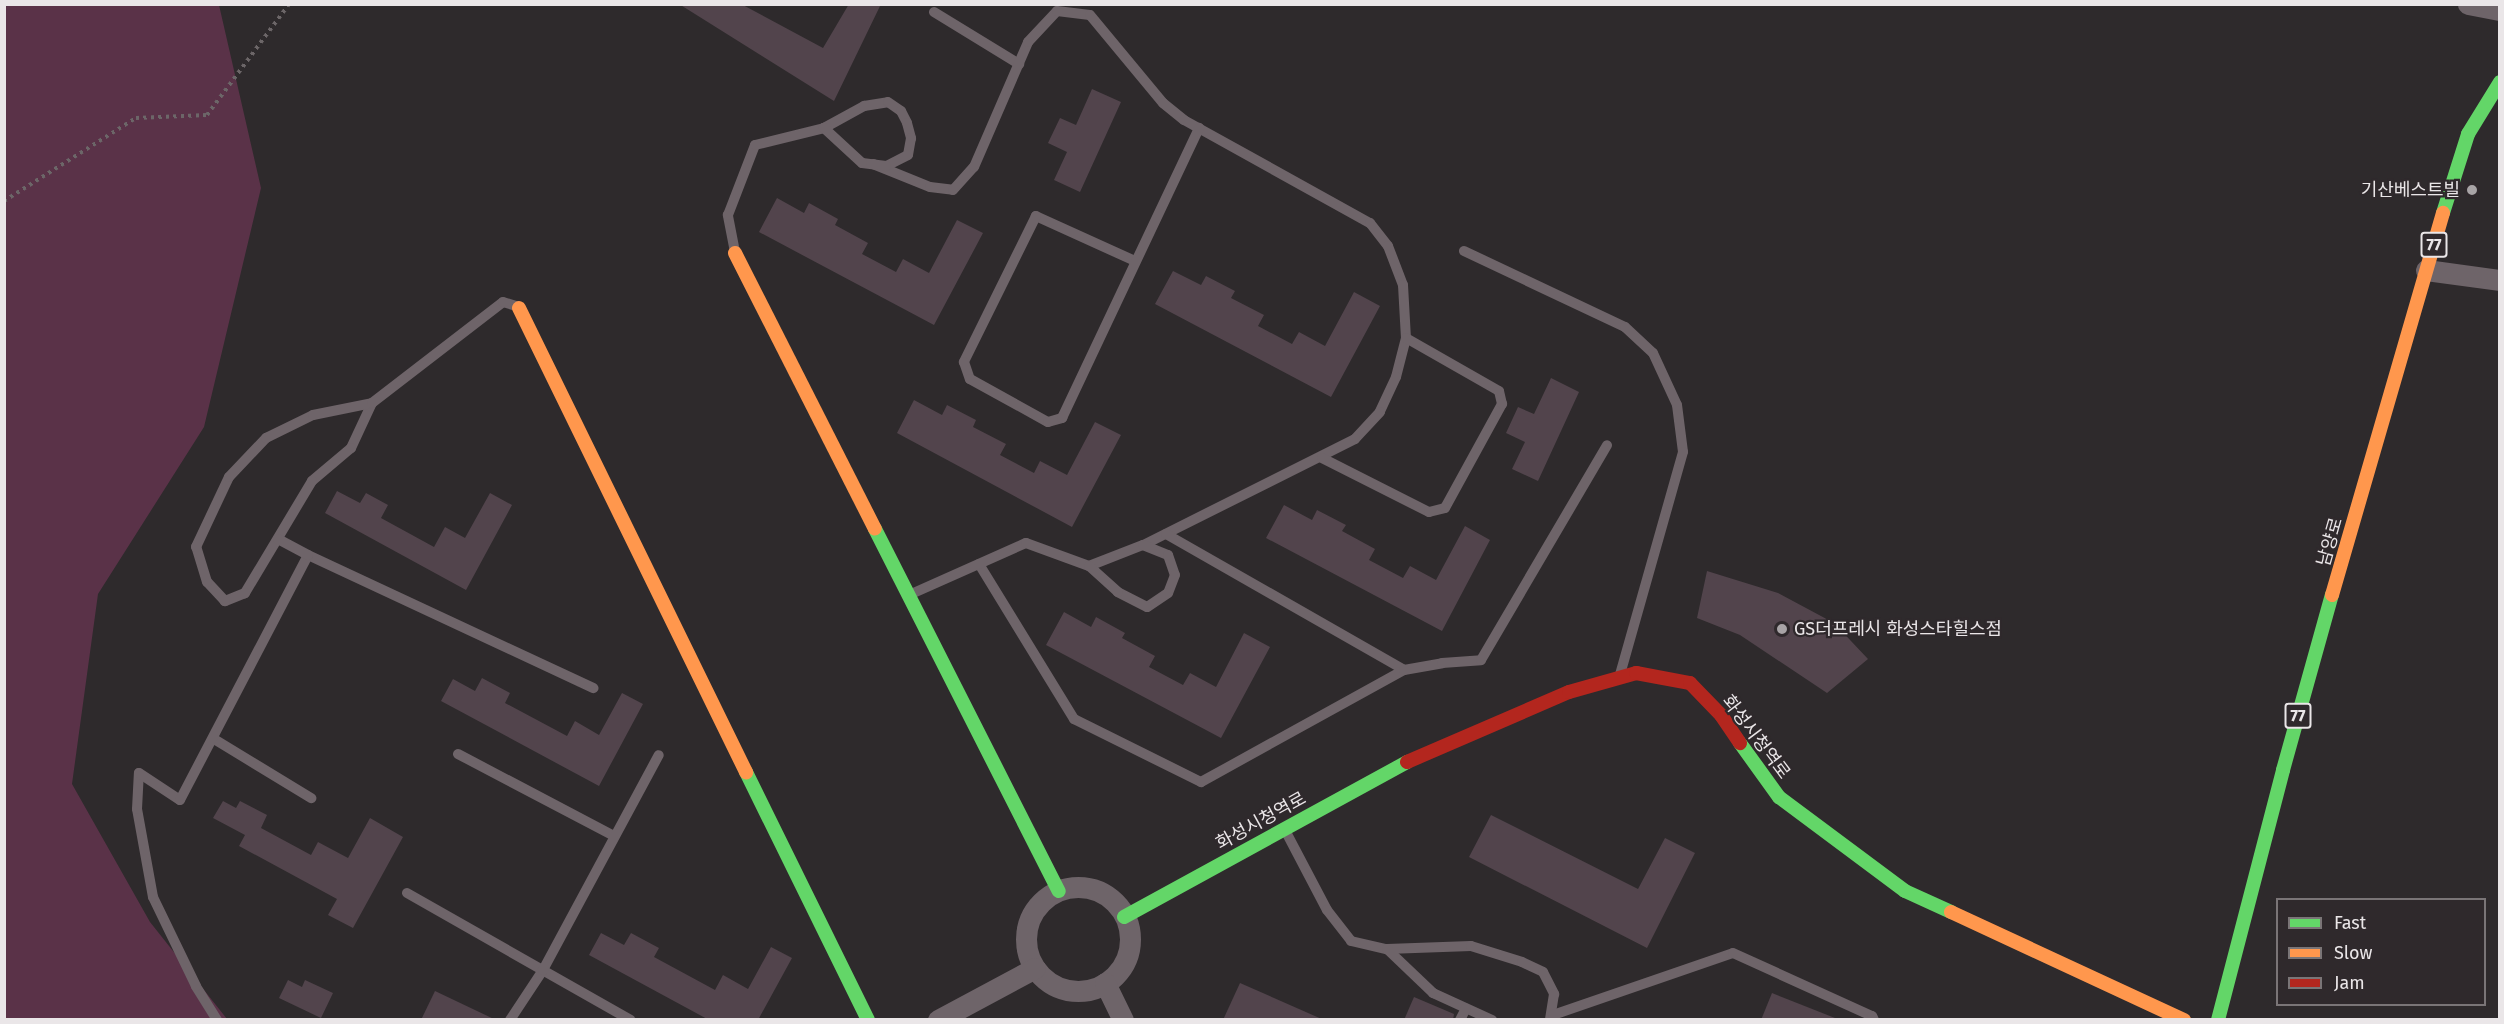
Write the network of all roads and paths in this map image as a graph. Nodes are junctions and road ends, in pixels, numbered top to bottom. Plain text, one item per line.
1 (289, 4) edge
2 (1078, 4) edge
3 (2468, 4) edge
4 (2499, 10) edge
5 (934, 12) dead end
6 (1090, 15) junction
7 (1019, 64) junction
8 (2499, 82) edge
9 (824, 128) junction
10 (1199, 128) junction
11 (873, 164) junction
12 (4, 201) edge
13 (1464, 251) dead end
14 (735, 253) joint
15 (1135, 261) junction
16 (2426, 270) junction
17 (2499, 280) edge
18 (519, 308) joint
19 (1406, 338) junction
20 (372, 403) junction
21 (1607, 446) dead end
22 (1322, 458) junction
23 (1166, 534) junction
24 (278, 539) junction
25 (1143, 545) junction
26 (308, 555) junction
27 (979, 564) junction
28 (1089, 566) junction
29 (909, 596) junction
30 (1404, 670) junction
31 (1619, 678) junction
32 (593, 688) dead end
33 (214, 739) junction
34 (458, 754) dead end
35 (659, 755) dead end
36 (311, 798) dead end
37 (1284, 829) junction
38 (614, 836) junction
39 (1059, 891) junction
40 (407, 893) dead end
41 (1124, 917) junction
42 (1387, 949) junction
43 (1035, 968) junction
44 (543, 970) junction
45 (1105, 983) junction
46 (1466, 1008) junction
47 (1552, 1018) edge
48 (218, 1020) edge
49 (510, 1020) edge
50 (631, 1020) edge
51 (868, 1020) edge
52 (938, 1020) edge
53 (1123, 1020) edge
54 (1460, 1020) edge
55 (1492, 1020) edge
56 (1874, 1020) edge
57 (2184, 1020) edge
58 (2218, 1020) edge

1 - 12 path
2 - 6 lane
3 - 4 street
5 - 7 lane
6 - 7 lane
6 - 10 lane
7 - 11 lane
8 - 16 street, 남양로 / 77
9 - 11 lane
9 - 11 lane
9 - 14 lane
10 - 15 lane
10 - 19 lane
13 - 31 lane
14 - 29 street
15 - 15 lane
16 - 17 street
16 - 58 street, 남양로 / 77
18 - 20 lane
18 - 51 street
19 - 22 lane
19 - 22 lane
20 - 24 lane
20 - 24 lane
21 - 30 lane
22 - 23 lane
23 - 25 lane
23 - 30 lane
24 - 26 lane
25 - 28 lane
25 - 28 lane
26 - 32 lane
26 - 33 lane
27 - 28 lane
27 - 29 lane
27 - 30 lane
29 - 39 street
31 - 37 street, 화성시청역로
31 - 57 street, 화성시청역로
33 - 36 lane
33 - 48 lane
34 - 38 lane
35 - 38 lane
37 - 41 street, 화성시청역로
37 - 42 lane
38 - 44 lane
39 - 41 street
39 - 43 street
40 - 44 lane
41 - 45 street
42 - 46 lane
42 - 47 lane
43 - 45 street
43 - 52 street
44 - 49 lane
44 - 50 lane
45 - 53 street
46 - 54 lane
46 - 55 lane
47 - 56 lane

